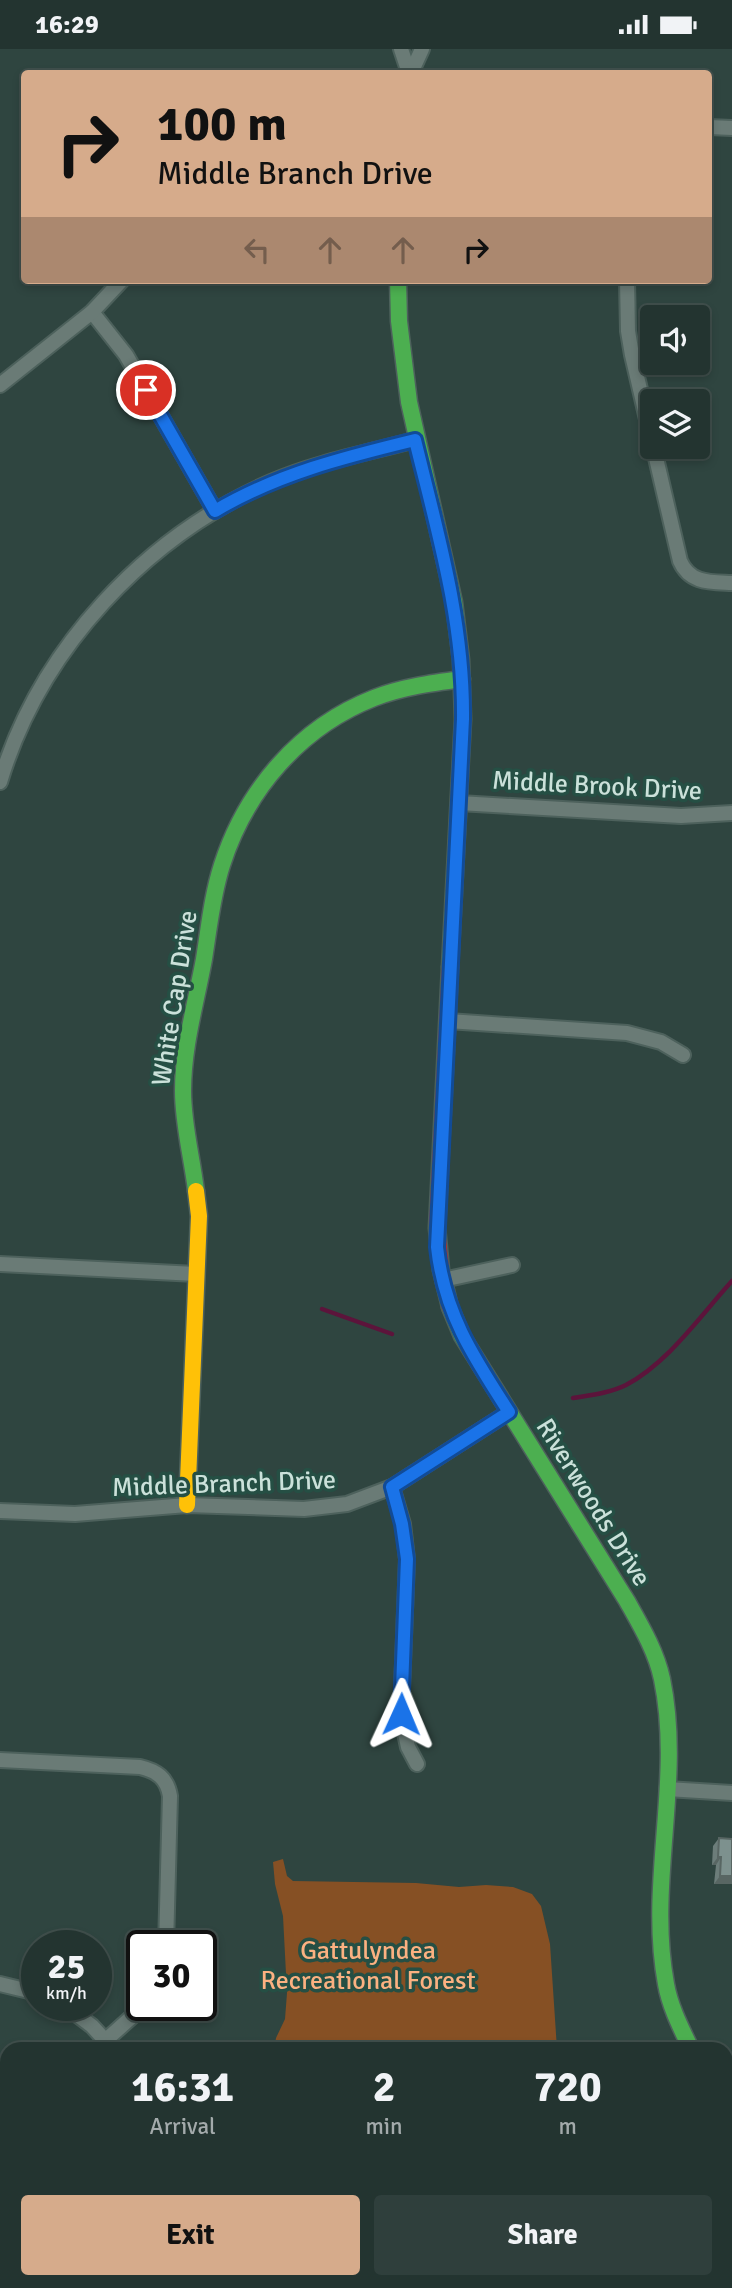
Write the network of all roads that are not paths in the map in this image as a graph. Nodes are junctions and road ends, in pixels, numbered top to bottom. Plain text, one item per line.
1 (401, 49) edge
2 (422, 49) edge
3 (409, 70) edge
4 (412, 70) edge
5 (712, 127) edge
6 (732, 128) edge
7 (118, 284) edge
8 (398, 284) edge
9 (627, 284) edge
10 (92, 312) junction
11 (0, 386) edge
12 (415, 440) junction
13 (215, 511) junction
14 (732, 583) edge
15 (462, 679) junction
16 (0, 782) edge
17 (459, 803) junction
18 (732, 813) edge
19 (448, 1021) junction
20 (683, 1055) dead end
21 (0, 1264) edge
22 (513, 1265) dead end
23 (196, 1275) junction
24 (443, 1280) junction
25 (509, 1412) junction
26 (392, 1487) junction
27 (187, 1505) junction
28 (0, 1511) edge
29 (0, 1760) edge
30 (417, 1764) dead end
31 (667, 1789) junction
32 (732, 1793) edge
33 (166, 1930) edge
34 (0, 1984) edge
35 (21, 1989) edge
36 (85, 2021) edge
37 (131, 2021) edge
38 (107, 2042) edge
39 (113, 2042) edge
40 (688, 2042) edge

1 - 3 street
2 - 4 street
5 - 6 street
7 - 10 street
8 - 12 street, Riverwoods Drive
9 - 14 street
10 - 11 street
10 - 13 street
12 - 13 street
12 - 15 street, Riverwoods Drive
13 - 16 street
15 - 17 street, Riverwoods Drive
15 - 23 street, White Cap Drive
17 - 18 street, Middle Brook Drive
17 - 19 street, Riverwoods Drive
19 - 20 street
19 - 24 street, Riverwoods Drive
21 - 23 street
22 - 24 street
23 - 27 street, White Cap Drive
24 - 25 street, Riverwoods Drive
25 - 26 street, Middle Branch Drive
25 - 31 street, Riverwoods Drive
26 - 27 street, Middle Branch Drive
26 - 30 street
27 - 28 street, Middle Branch Drive
29 - 33 street
31 - 32 street
31 - 40 street, Riverwoods Drive
34 - 35 street
36 - 38 street
37 - 39 street

